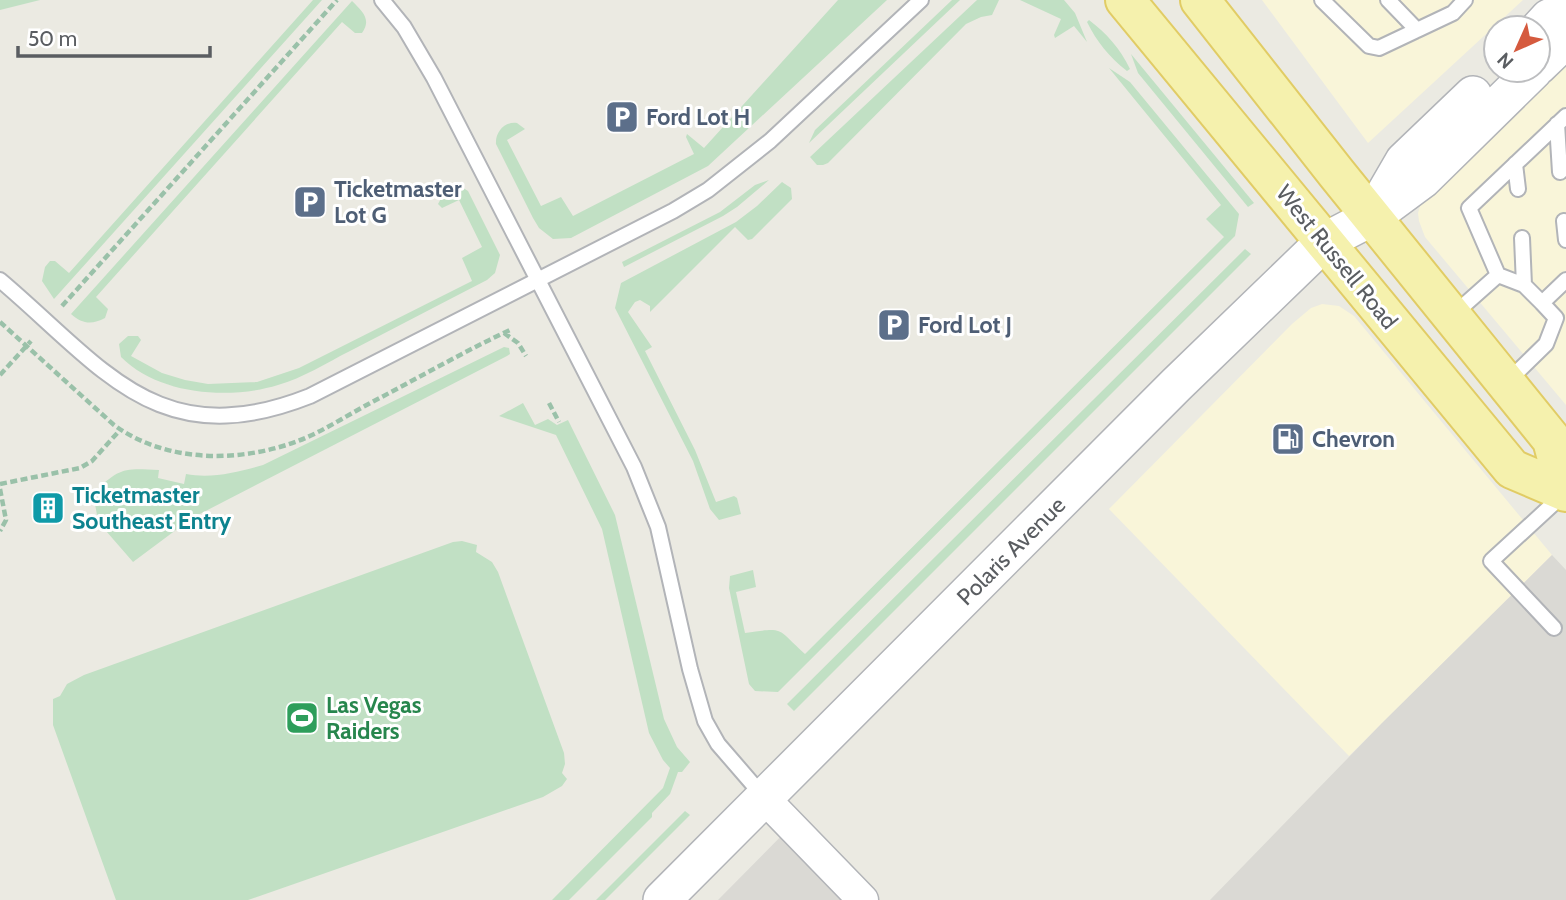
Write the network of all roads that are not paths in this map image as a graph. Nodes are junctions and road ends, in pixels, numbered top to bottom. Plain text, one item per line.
1 (382, 0) edge
2 (921, 0) edge
3 (1125, 0) edge
4 (1200, 0) edge
5 (1322, 0) edge
6 (1388, 0) edge
7 (1465, 0) edge
8 (1417, 30) junction
9 (1566, 38) edge
10 (1552, 52) edge
11 (1484, 84) edge
12 (1520, 84) edge
13 (1562, 120) edge
14 (1516, 164) junction
15 (1560, 172) dead end
16 (1518, 189) dead end
17 (1372, 217) junction
18 (1564, 221) edge
19 (1522, 238) dead end
20 (1566, 240) edge
21 (1324, 242) junction
22 (1498, 275) junction
23 (0, 280) edge
24 (1566, 280) edge
25 (538, 281) junction
26 (1524, 285) junction
27 (1542, 303) junction
28 (1451, 316) junction
29 (1506, 383) junction
30 (1566, 492) edge
31 (1553, 628) dead end
32 (764, 798) junction
33 (662, 900) edge
34 (863, 900) edge

1 - 25 lane
2 - 25 lane
3 - 21 main road, West Russell Road
4 - 17 main road
5 - 8 lane
6 - 8 lane
7 - 8 lane
9 - 10 street
11 - 17 street
12 - 17 street, Polaris Avenue
13 - 14 lane
13 - 15 lane
14 - 16 lane
14 - 22 lane
17 - 21 street, Polaris Avenue
17 - 28 main road
18 - 20 lane
19 - 26 lane
21 - 30 main road, West Russell Road
21 - 32 street, Polaris Avenue
22 - 26 lane
22 - 28 lane
23 - 25 lane
24 - 27 lane
25 - 32 lane
26 - 27 lane
27 - 29 lane
28 - 29 main road
29 - 30 main road
30 - 31 lane
32 - 33 street, Polaris Avenue
32 - 34 street

